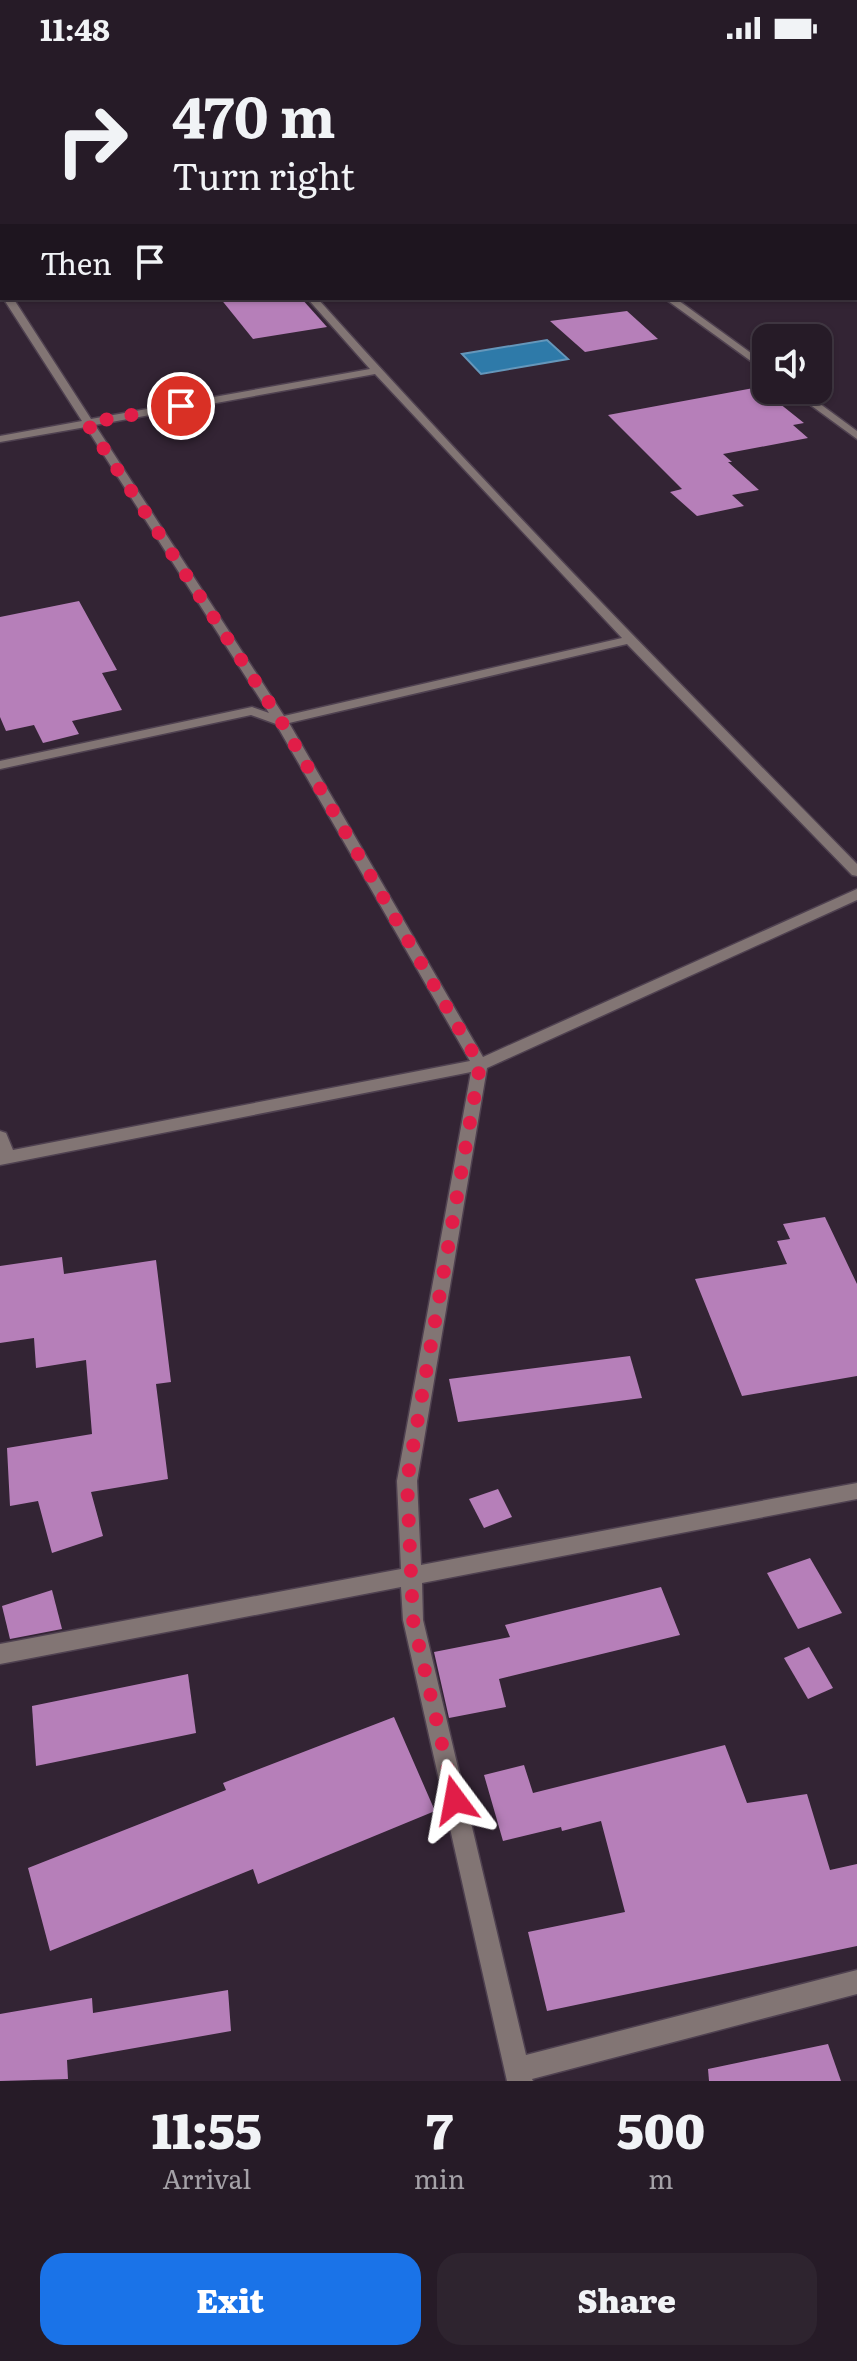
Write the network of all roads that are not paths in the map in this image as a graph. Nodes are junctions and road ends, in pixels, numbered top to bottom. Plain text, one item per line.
1 (9, 300) edge
2 (314, 300) edge
3 (672, 300) edge
4 (752, 359) edge
5 (377, 371) junction
6 (814, 404) edge
7 (87, 423) junction
8 (857, 436) edge
9 (0, 439) edge
10 (630, 640) junction
11 (281, 721) junction
12 (0, 765) edge
13 (857, 872) edge
14 (857, 894) edge
15 (480, 1065) junction
16 (0, 1137) edge
17 (4, 1159) edge
18 (857, 1491) edge
19 (0, 1654) edge
20 (857, 1982) edge
21 (519, 2076) edge

1 - 7 street
2 - 5 street
3 - 4 street
5 - 7 street
5 - 10 street
6 - 8 street
7 - 9 street
7 - 11 street
10 - 11 street
10 - 13 street
11 - 12 street
11 - 15 street
14 - 15 street
15 - 17 street
15 - 21 street
16 - 17 street
18 - 19 street
20 - 21 street

